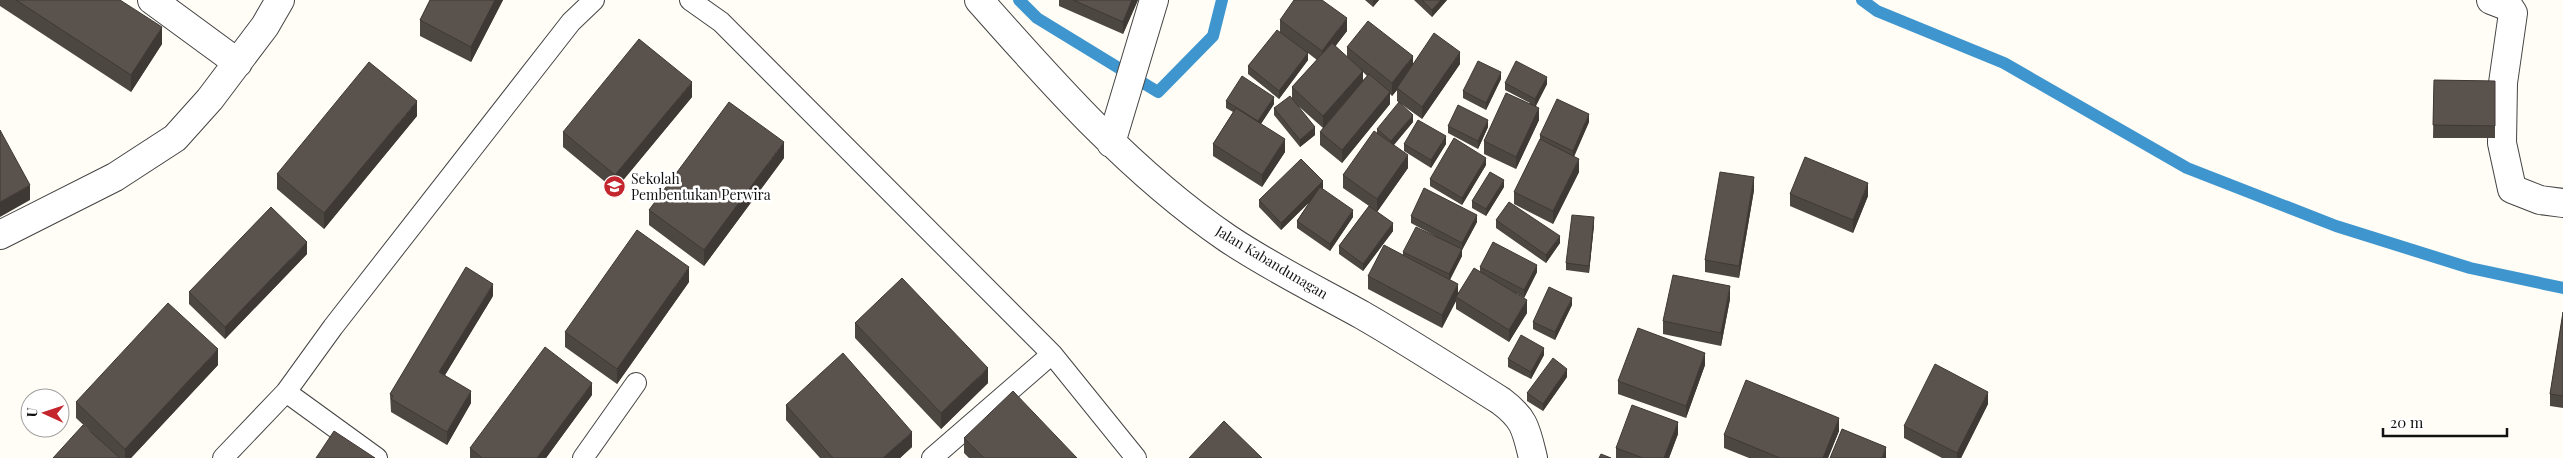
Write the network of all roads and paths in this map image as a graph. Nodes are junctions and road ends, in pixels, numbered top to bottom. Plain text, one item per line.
1 (152, 0) edge
2 (280, 0) edge
3 (594, 0) edge
4 (690, 0) edge
5 (979, 0) edge
6 (1154, 0) edge
7 (2491, 0) edge
8 (238, 63) junction
9 (1111, 143) junction
10 (2563, 203) edge
11 (0, 235) edge
12 (1052, 354) junction
13 (636, 383) dead end
14 (286, 392) junction
15 (223, 458) edge
16 (377, 458) edge
17 (583, 458) edge
18 (932, 458) edge
19 (1136, 458) edge
20 (1533, 458) edge

1 - 8 street
2 - 8 street
3 - 14 lane
4 - 12 lane
5 - 9 street, Jalan Kabandunagan
6 - 9 street
7 - 10 street
8 - 11 street
9 - 20 street, Jalan Kabandunagan
12 - 18 lane
12 - 19 lane
13 - 17 lane
14 - 15 lane
14 - 16 lane

